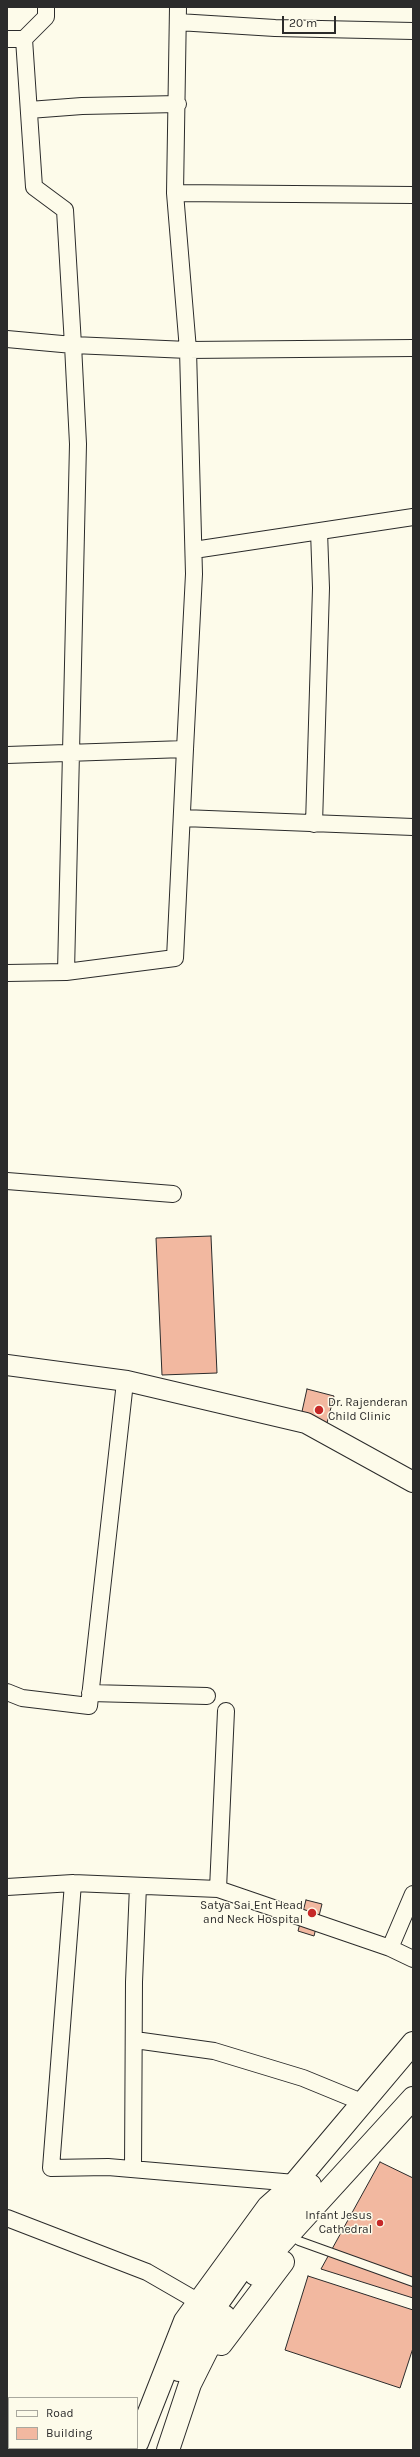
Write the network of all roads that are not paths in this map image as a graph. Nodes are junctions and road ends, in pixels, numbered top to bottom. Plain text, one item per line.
1 (46, 7) edge
2 (178, 15) edge
3 (413, 32) edge
4 (7, 39) edge
5 (24, 39) junction
6 (178, 104) junction
7 (29, 110) junction
8 (175, 193) junction
9 (413, 194) edge
10 (7, 339) edge
11 (73, 345) junction
12 (413, 348) edge
13 (188, 350) junction
14 (413, 516) edge
15 (319, 531) junction
16 (194, 550) junction
17 (185, 749) junction
18 (69, 753) junction
19 (7, 755) edge
20 (183, 818) junction
21 (314, 824) junction
22 (413, 827) edge
23 (66, 972) junction
24 (7, 973) edge
25 (7, 1181) edge
26 (174, 1194) dead end
27 (7, 1365) edge
28 (127, 1381) junction
29 (413, 1482) edge
30 (7, 1692) edge
31 (90, 1693) junction
32 (207, 1696) dead end
33 (226, 1711) dead end
34 (73, 1883) junction
35 (138, 1886) junction
36 (7, 1887) edge
37 (218, 1889) junction
38 (413, 1894) edge
39 (390, 1948) junction
40 (413, 1959) edge
41 (134, 2040) junction
42 (413, 2043) edge
43 (413, 2067) edge
44 (413, 2098) edge
45 (364, 2103) junction
46 (413, 2116) edge
47 (134, 2169) junction
48 (295, 2183) junction
49 (7, 2218) edge
50 (300, 2241) junction
51 (413, 2282) edge
52 (199, 2302) junction
53 (190, 2384) junction
54 (138, 2440) edge
55 (149, 2450) edge
56 (168, 2450) edge

1 - 5 street
2 - 3 street
2 - 6 street
4 - 5 street
5 - 7 street
6 - 7 street
6 - 8 street
7 - 11 street
8 - 9 street
8 - 13 street
10 - 11 street
11 - 13 street
11 - 18 street
12 - 13 street
13 - 16 street
14 - 15 street
15 - 16 street
15 - 21 street
16 - 17 street
17 - 18 street
17 - 20 street
18 - 19 street
18 - 23 street
20 - 21 street
20 - 23 street
21 - 22 street
23 - 24 street
25 - 26 street
27 - 28 street
28 - 29 street
28 - 31 street
30 - 31 street
31 - 32 street
33 - 37 street
34 - 35 street
34 - 36 street
34 - 47 street
35 - 37 street
35 - 41 street
37 - 39 street
38 - 39 street
39 - 40 street
41 - 45 street
41 - 47 street
42 - 45 main road
43 - 55 main road
44 - 53 main road
45 - 48 main road
46 - 50 main road
47 - 48 street
48 - 52 main road
49 - 52 street
50 - 51 lane
50 - 53 main road
52 - 54 main road
53 - 56 main road

